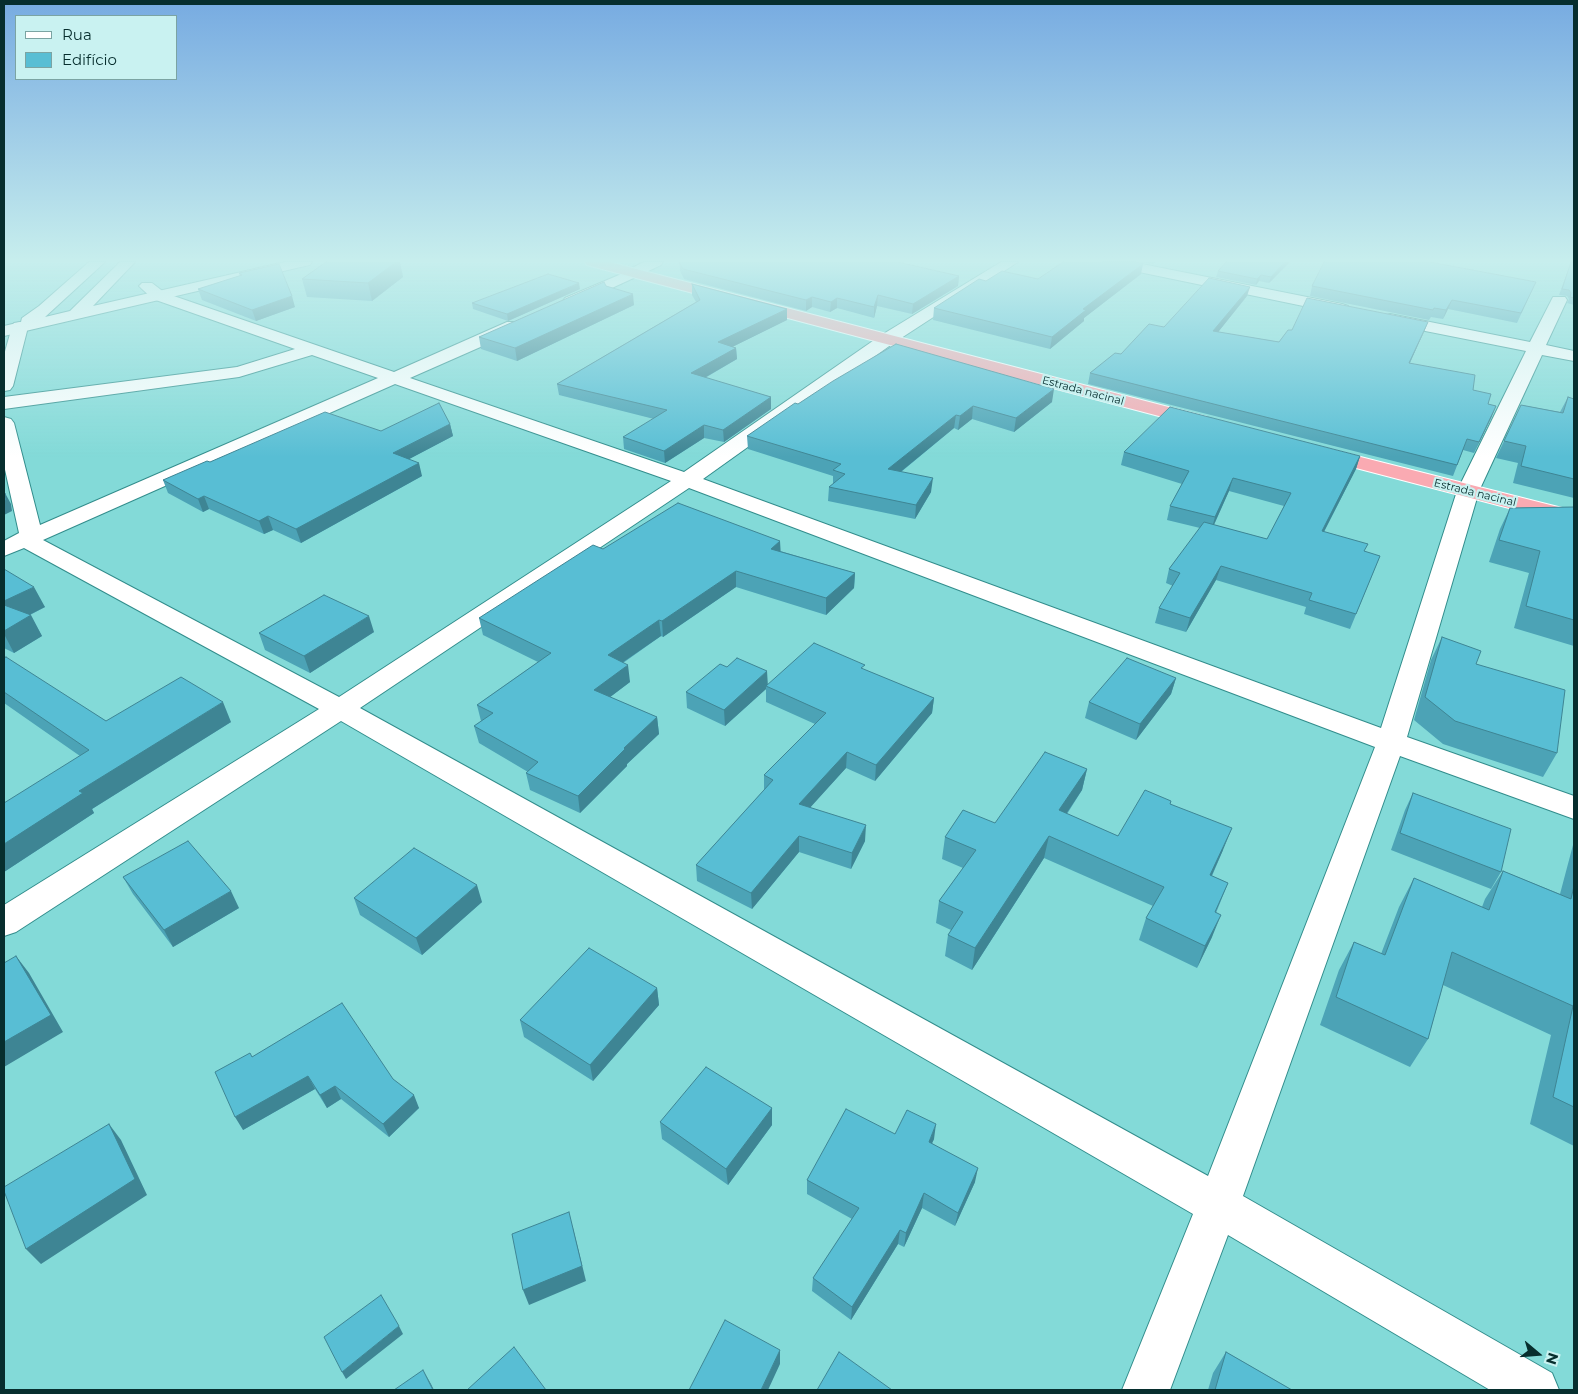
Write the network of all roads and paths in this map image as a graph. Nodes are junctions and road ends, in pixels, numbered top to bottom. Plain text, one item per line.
1 (254, 327) edge
2 (511, 327) edge
3 (837, 327) edge
4 (907, 327) edge
5 (1432, 327) edge
6 (1547, 327) edge
7 (12, 329) edge
8 (886, 340) junction
9 (313, 348) junction
10 (1537, 348) junction
11 (1574, 356) edge
12 (398, 378) junction
13 (4, 386) edge
14 (4, 403) edge
15 (4, 422) edge
16 (1220, 427) edge
17 (1306, 449) edge
18 (687, 480) junction
19 (1468, 491) junction
20 (1574, 518) edge
21 (20, 541) edge
22 (340, 710) junction
23 (1390, 742) junction
24 (1574, 808) edge
25 (4, 922) edge
26 (1218, 1205) junction
27 (1146, 1390) edge
28 (1535, 1390) edge

1 - 9 street
2 - 12 street
3 - 8 highway, Estrada nacinal
4 - 8 street
5 - 10 street
6 - 10 street
7 - 13 street
8 - 16 highway, Estrada nacinal
8 - 18 street
9 - 12 street
9 - 14 street
10 - 11 street
10 - 19 street
12 - 18 street
12 - 21 street
15 - 21 street
17 - 19 highway, Estrada nacinal
18 - 22 street
18 - 23 street
19 - 20 highway, Estrada nacinal
19 - 23 street
21 - 22 street
22 - 25 street
22 - 26 street
23 - 24 street
23 - 26 street
26 - 27 street
26 - 28 street

